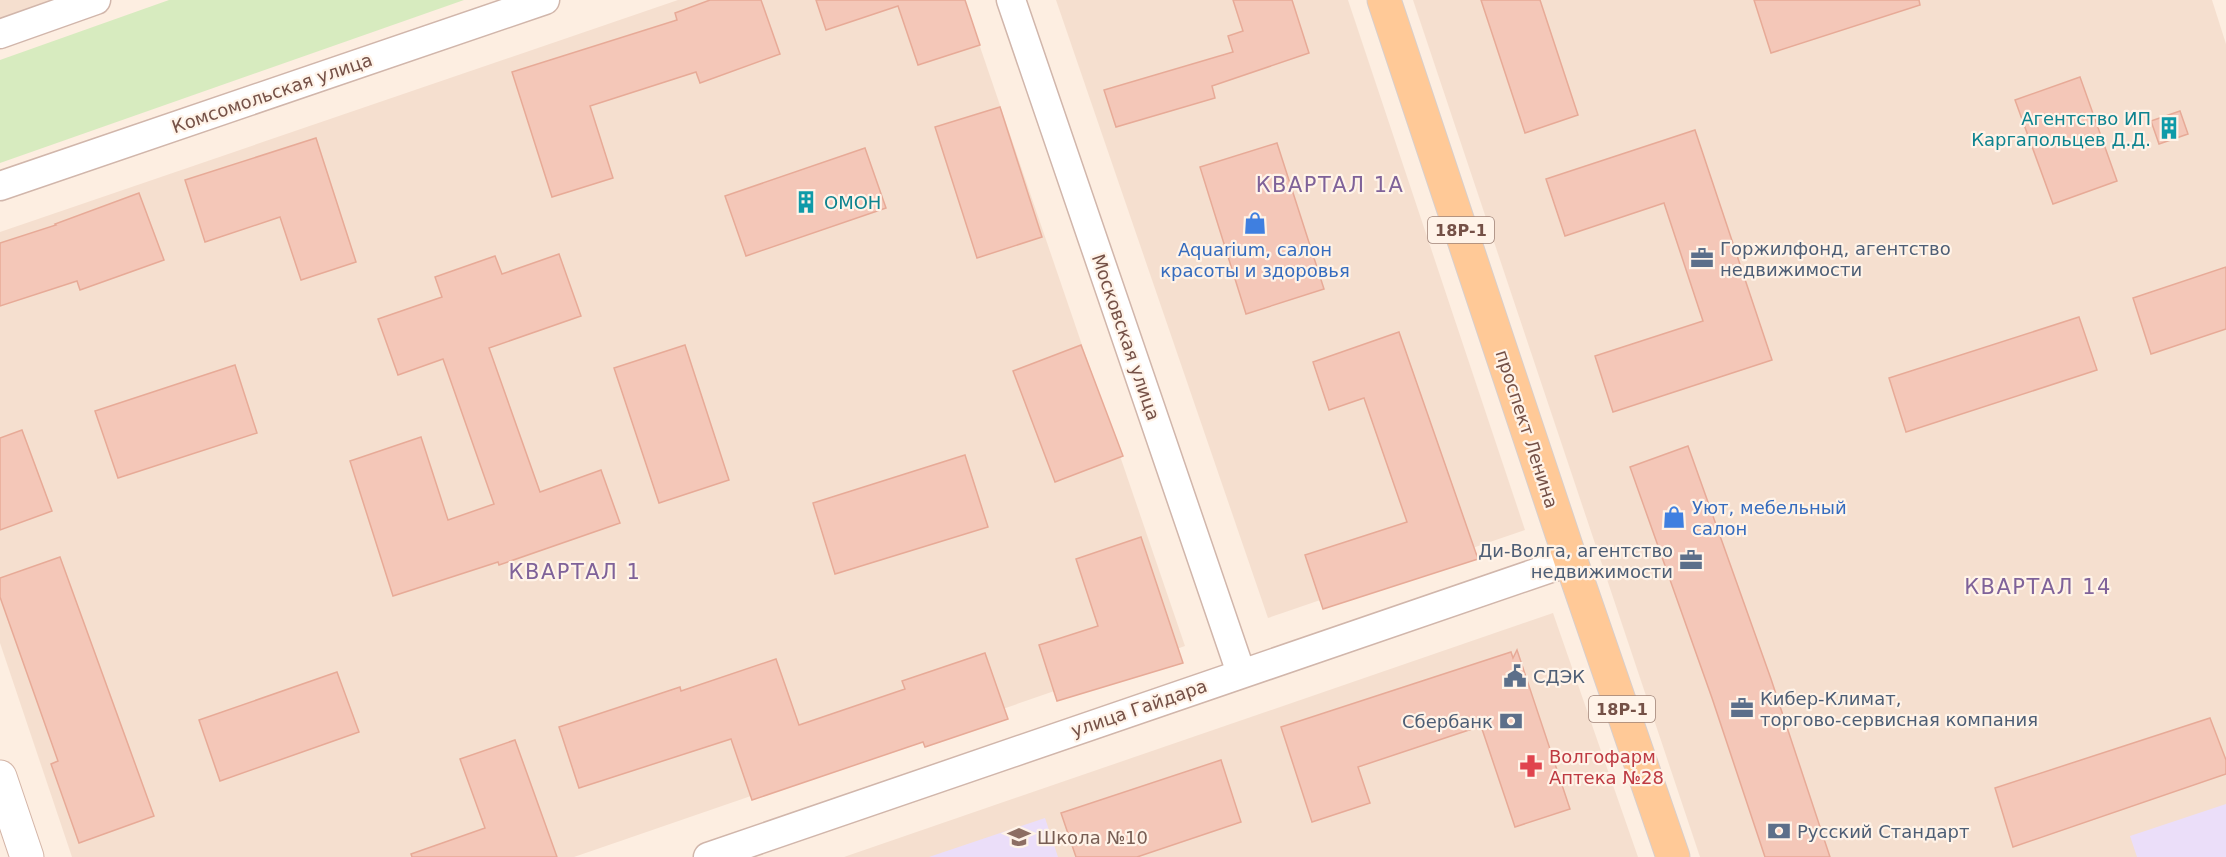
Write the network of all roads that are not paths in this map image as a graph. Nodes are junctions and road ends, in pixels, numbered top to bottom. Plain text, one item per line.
1 (96, 0) edge
2 (544, 0) edge
3 (1011, 0) edge
4 (1384, 0) edge
5 (0, 33) edge
6 (0, 186) edge
7 (1571, 561) junction
8 (1241, 673) junction
9 (0, 777) edge
10 (27, 857) edge
11 (708, 857) edge
12 (1673, 857) edge

1 - 5 street
2 - 6 street, Комсомольская улица
3 - 8 street, Московская улица
4 - 7 main road, проспект Ленина / 18Р-1
7 - 8 street, улица Гайдара
7 - 12 main road, проспект Ленина / 18Р-1
8 - 11 street, улица Гайдара
9 - 10 street

